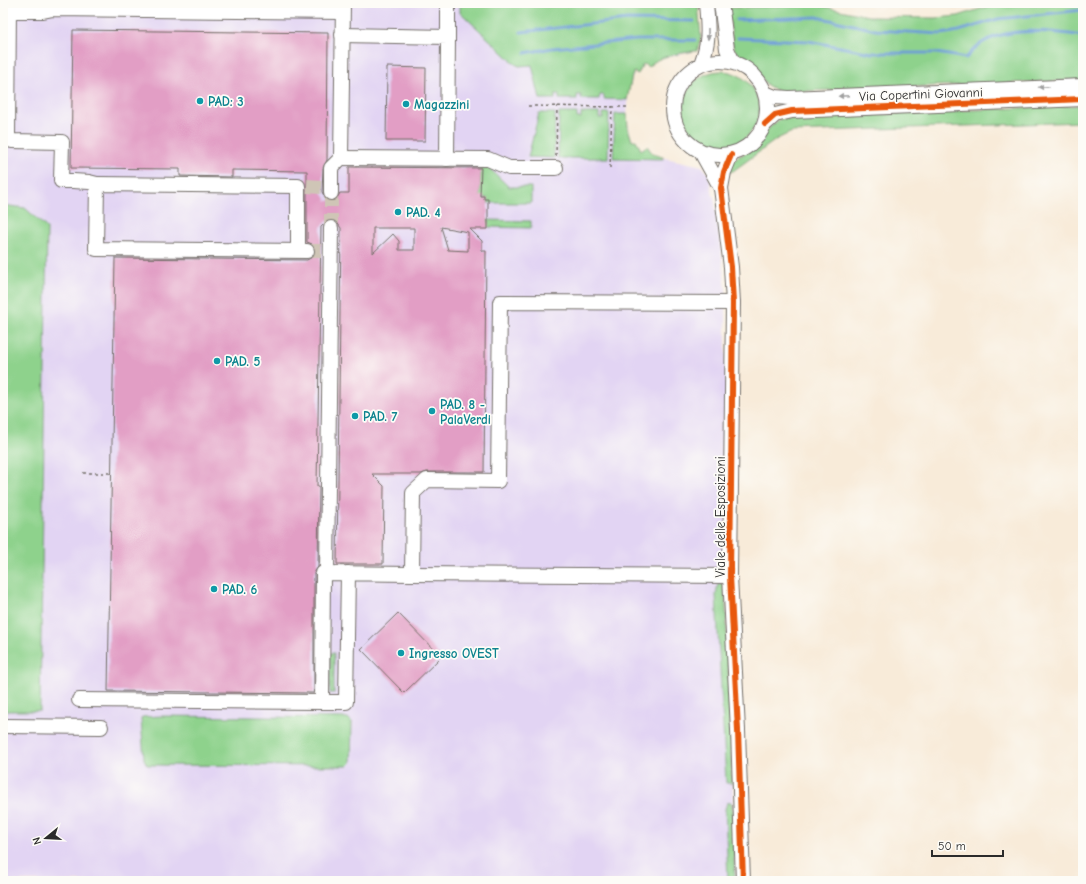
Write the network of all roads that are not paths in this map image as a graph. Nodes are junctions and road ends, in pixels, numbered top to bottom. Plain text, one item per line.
1 (448, 3) edge
2 (706, 3) edge
3 (721, 3) edge
4 (9, 7) edge
5 (343, 8) edge
6 (342, 35) junction
7 (448, 37) junction
8 (733, 62) junction
9 (701, 64) junction
10 (1083, 86) edge
11 (765, 93) junction
12 (1083, 99) edge
13 (764, 124) junction
14 (701, 152) junction
15 (731, 154) junction
16 (341, 158) junction
17 (446, 159) junction
18 (556, 168) road end
19 (97, 184) junction
20 (721, 188) junction
21 (328, 189) tunnel mouth
22 (331, 228) tunnel mouth
23 (733, 303) junction
24 (327, 573) junction
25 (348, 573) junction
26 (412, 574) junction
27 (730, 576) junction
28 (79, 700) dead end
29 (322, 702) junction
30 (3, 726) edge
31 (102, 727) dead end
32 (743, 881) edge

1 - 7 street
2 -> 9 street
3 - 8 street
4 - 5 street
4 - 19 street
5 - 6 street
6 - 7 street
6 - 16 street
7 - 17 street
8 - 9 street, Viale delle Esposizioni
8 - 11 street, Viale delle Esposizioni
9 - 14 street, Viale delle Esposizioni
10 -> 11 street, Via Copertini Giovanni
11 - 13 street, Viale delle Esposizioni
12 - 13 street, Via Copertini Giovanni
13 - 15 street, Viale delle Esposizioni
14 - 15 street, Viale delle Esposizioni
14 - 20 street, Viale delle Esposizioni
15 - 20 street, Viale delle Esposizioni
16 - 17 street
16 - 21 street
17 - 18 street
19 - 19 street
20 - 23 street, Viale delle Esposizioni
22 - 24 street
23 - 26 street
23 - 27 street, Viale delle Esposizioni
24 - 25 street
24 - 29 street
25 - 26 street
25 - 29 street
26 - 27 street
27 - 32 street, Viale delle Esposizioni
28 - 29 street
30 - 31 street

